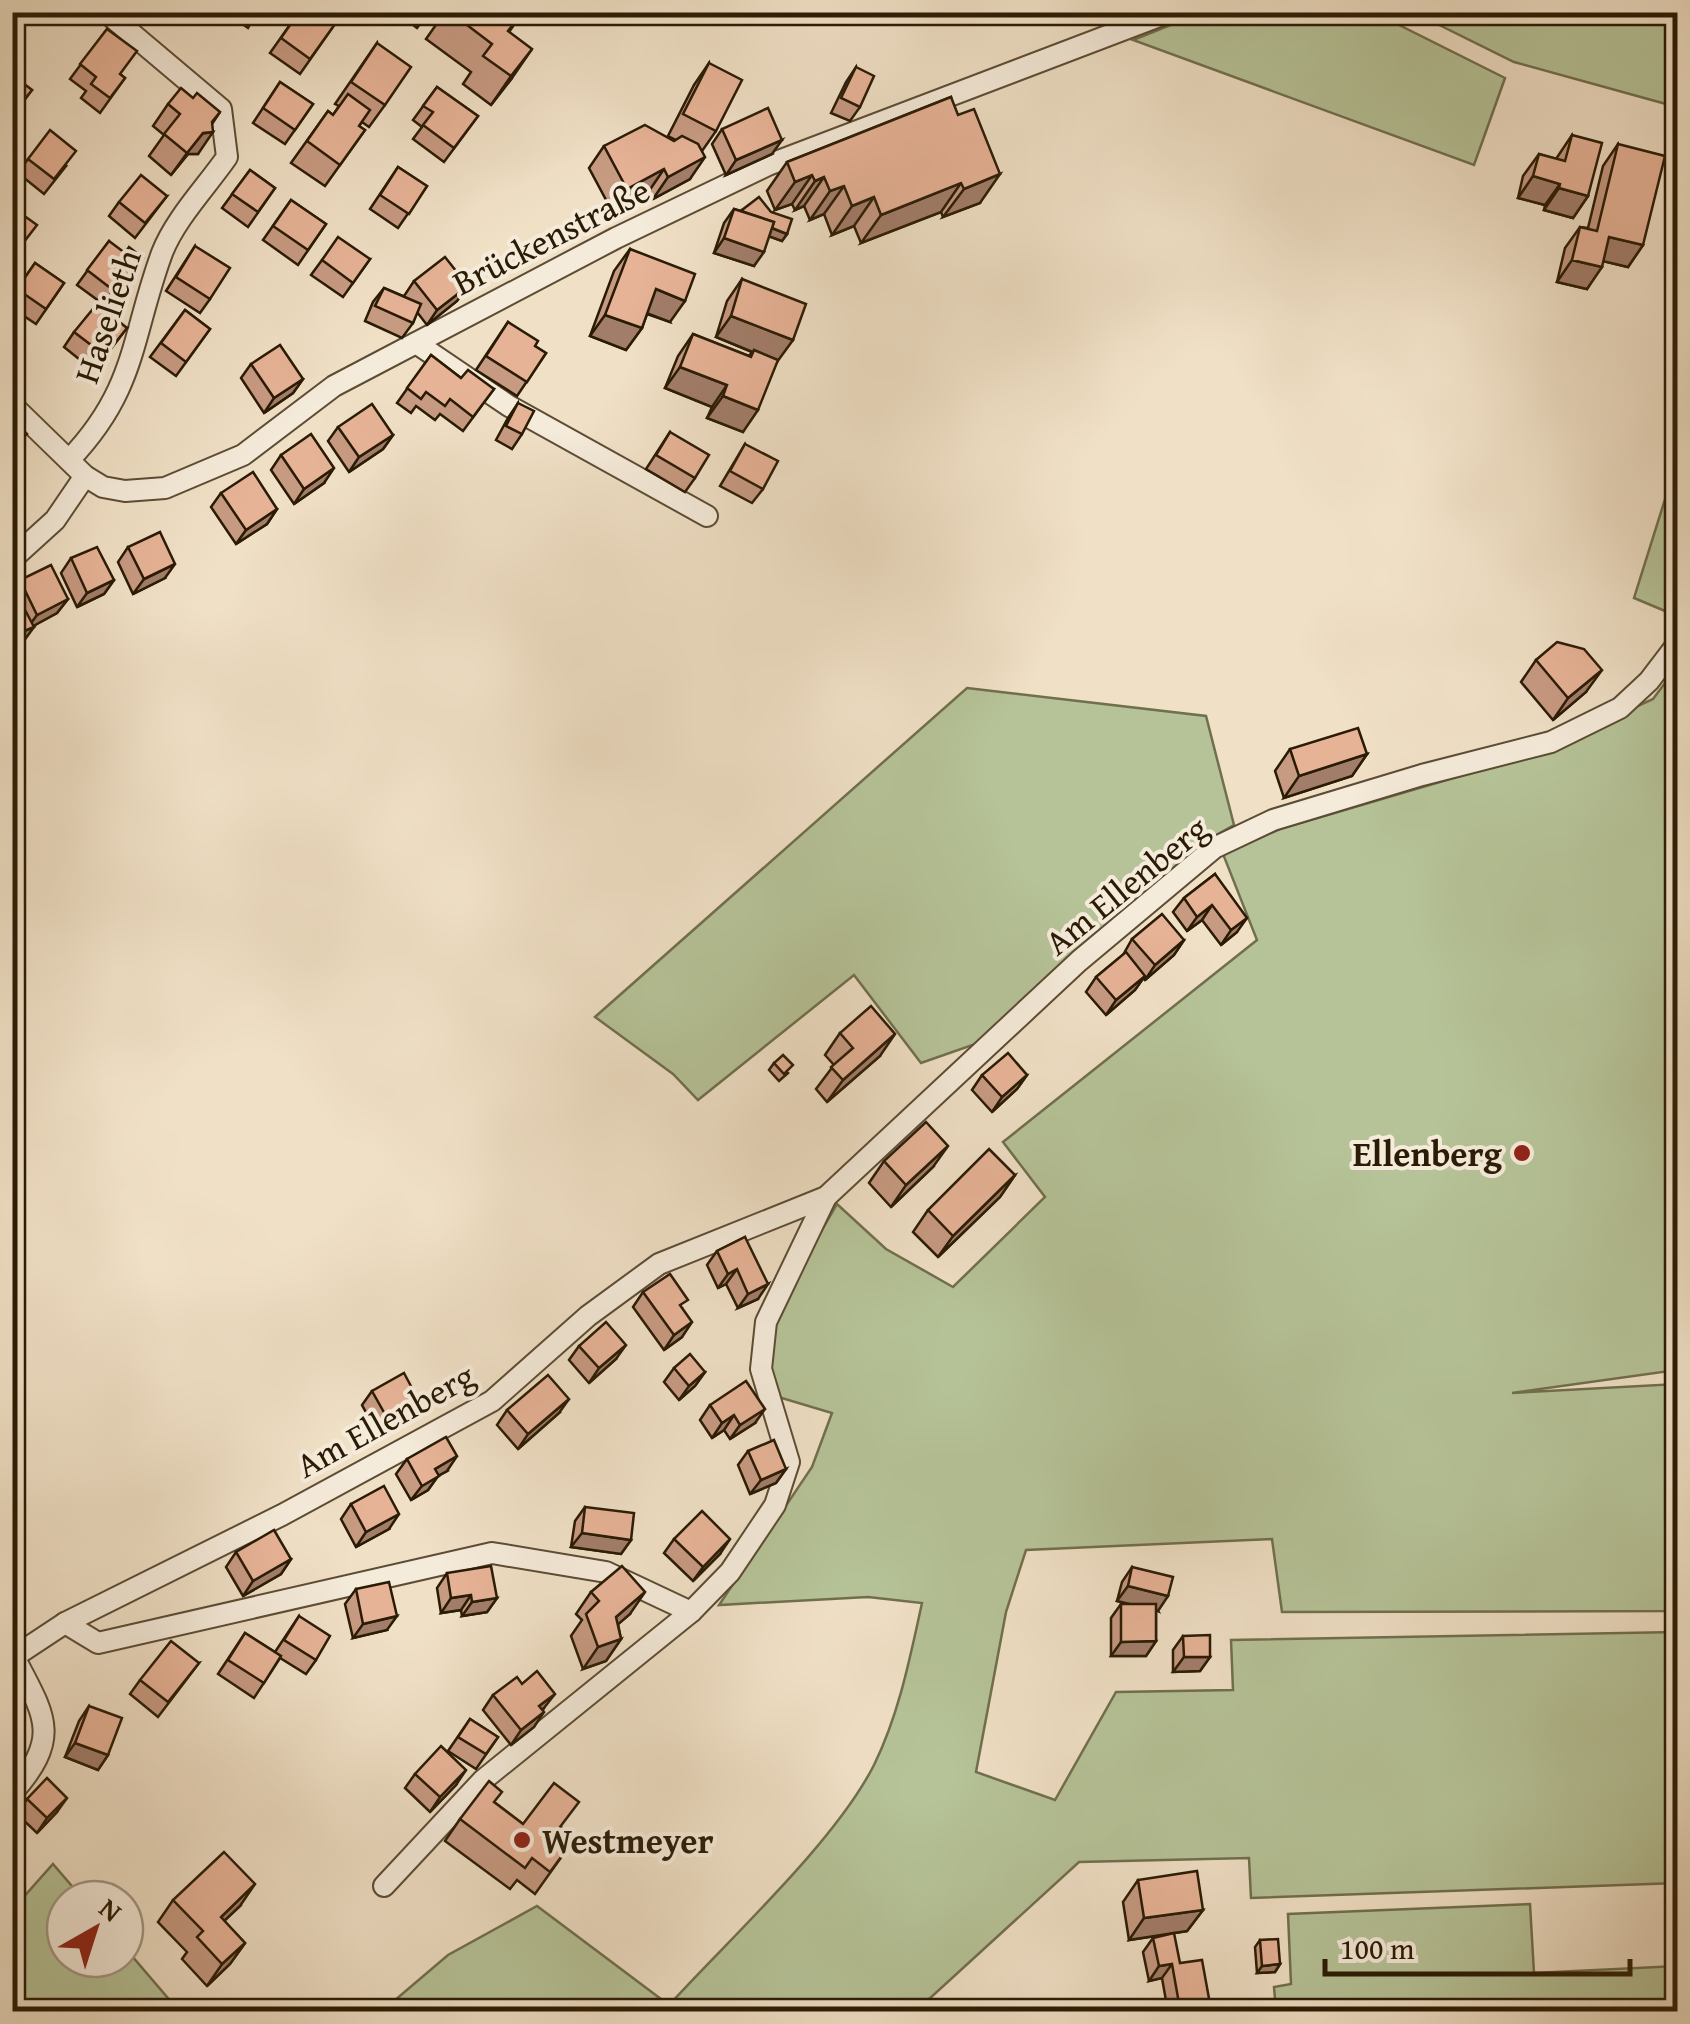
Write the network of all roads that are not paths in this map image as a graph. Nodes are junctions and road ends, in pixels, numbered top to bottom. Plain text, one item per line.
1 (106, 12) edge
2 (1170, 12) edge
3 (416, 343) junction
4 (12, 405) edge
5 (69, 460) junction
6 (85, 476) junction
7 (707, 516) dead end
8 (12, 559) edge
9 (1678, 643) edge
10 (826, 1197) junction
11 (691, 1612) junction
12 (65, 1623) junction
13 (13, 1658) edge
14 (12, 1793) edge
15 (384, 1886) dead end

1 - 5 street, Haselieth
2 - 3 street, Brückenstraße
3 - 6 street, Brückenstraße
3 - 7 street
4 - 5 street
5 - 6 street
6 - 8 street
9 - 10 street, Am Ellenberg
10 - 11 street, Am Ellenberg
10 - 12 street, Am Ellenberg
11 - 12 street
11 - 15 street, Am Ellenberg
12 - 13 street, Am Ellenberg
13 - 14 street, Am Ellenberg

